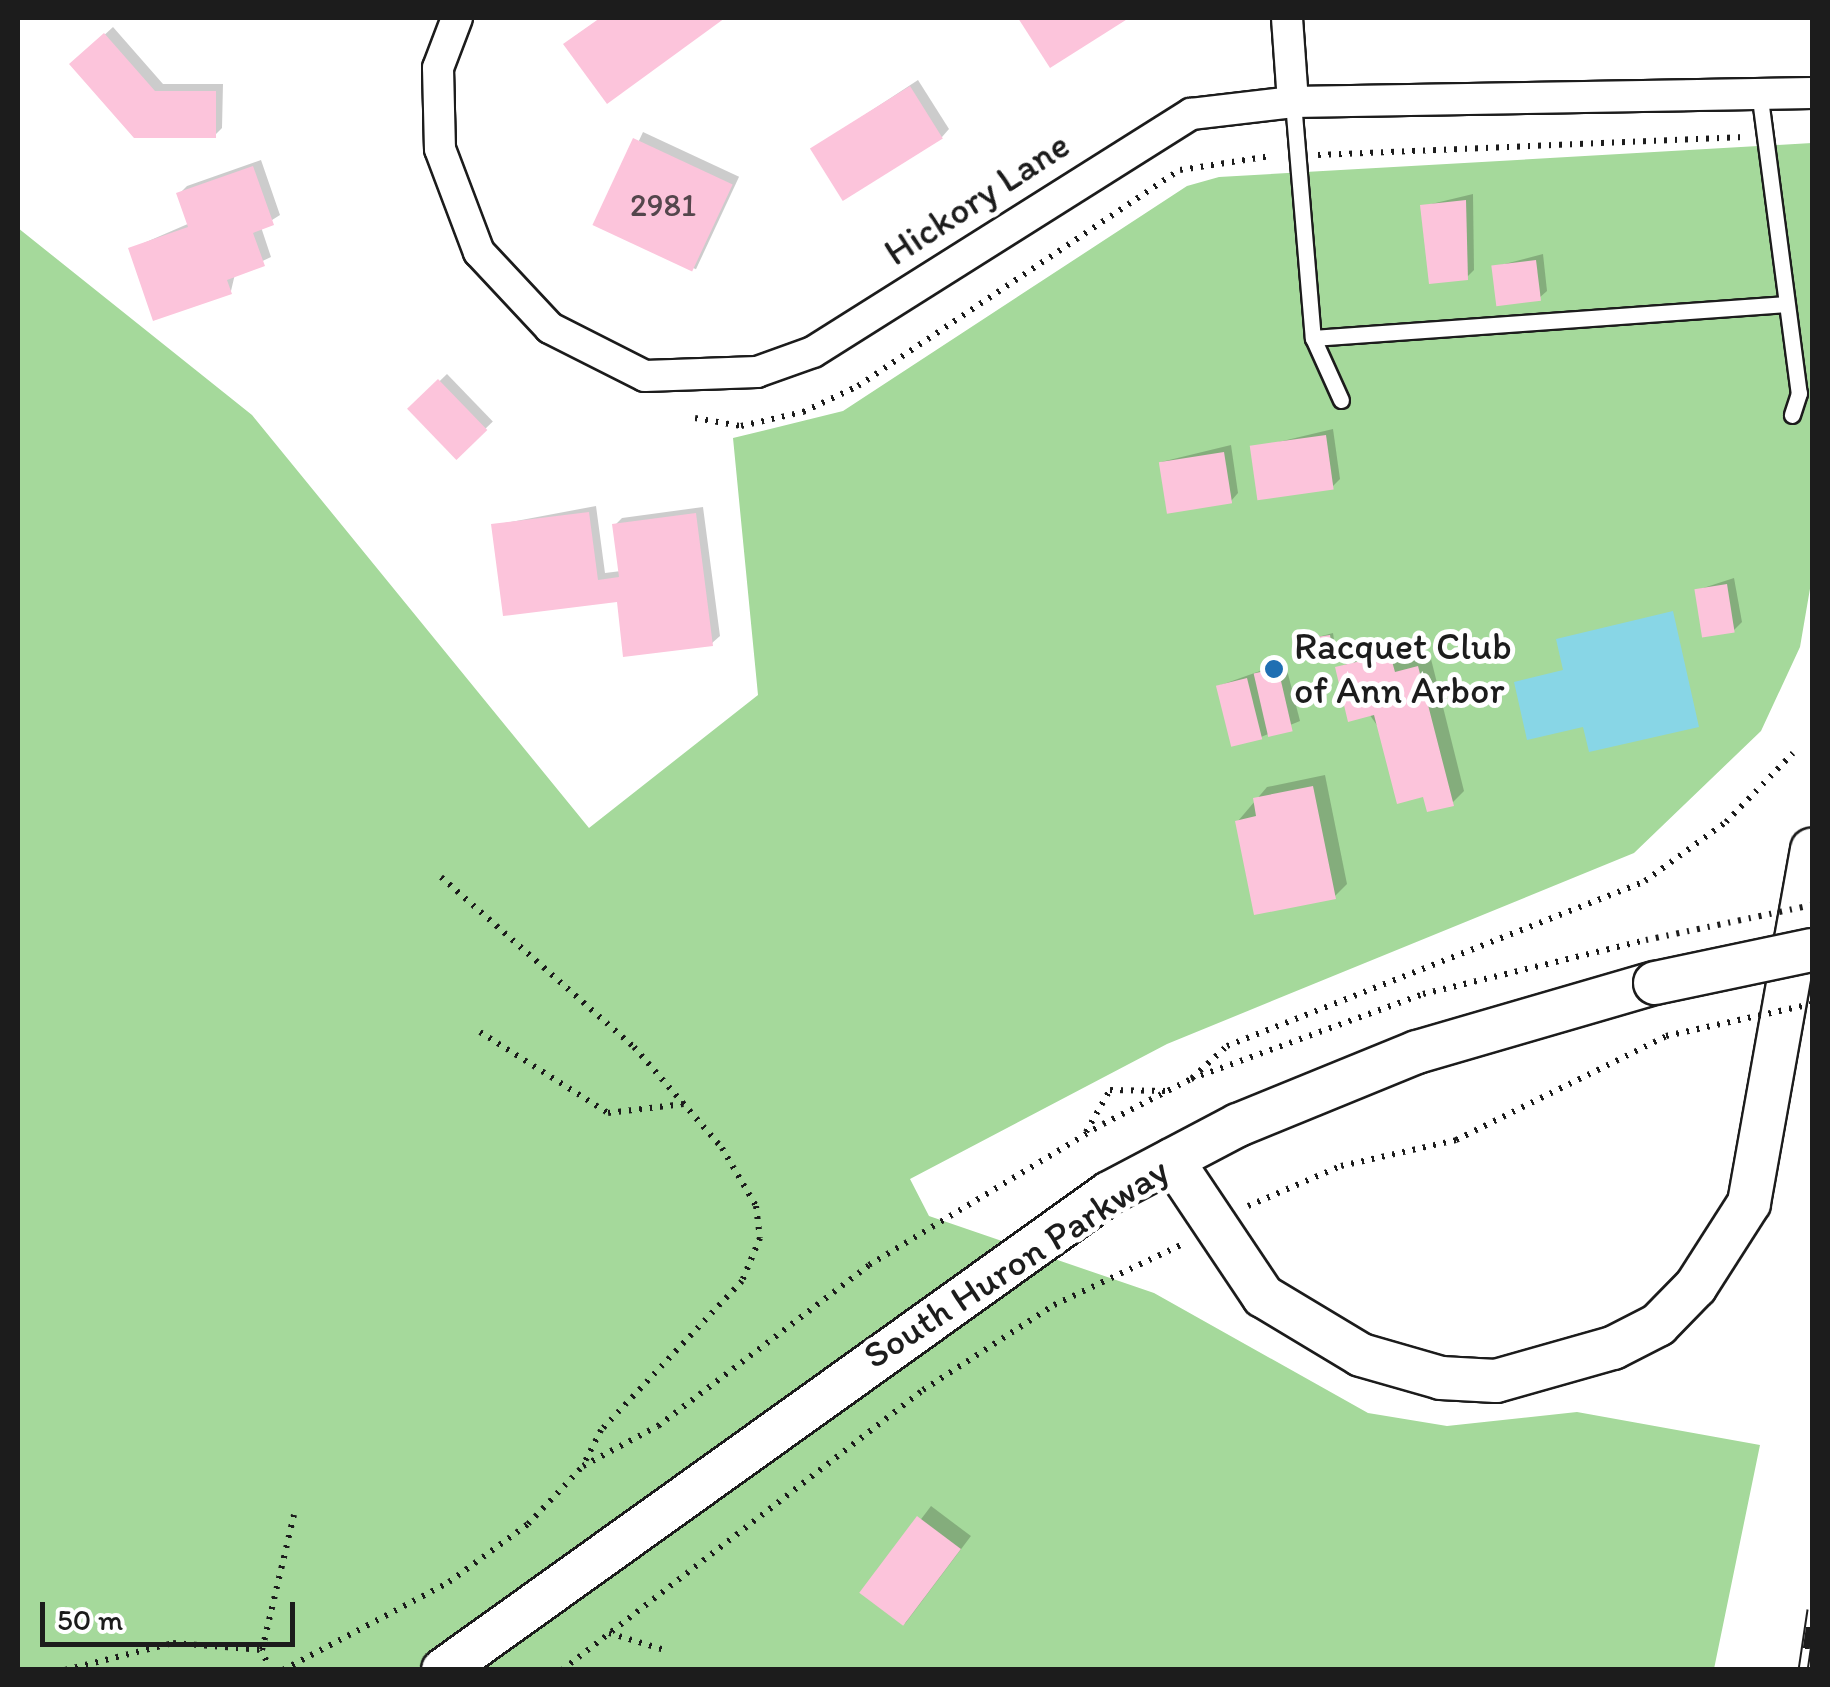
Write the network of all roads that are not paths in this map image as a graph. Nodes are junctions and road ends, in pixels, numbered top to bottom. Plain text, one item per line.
1 (457, 18) edge
2 (1287, 18) edge
3 (1759, 91) junction
4 (1812, 93) edge
5 (1293, 102) junction
6 (1783, 304) junction
7 (1313, 338) junction
8 (1342, 400) dead end
9 (1792, 415) dead end
10 (1812, 850) edge
11 (1812, 950) edge
12 (1172, 1160) junction
13 (443, 1670) edge

1 - 5 street, Hickory Lane
2 - 5 street
3 - 4 street, Hickory Lane
3 - 5 street, Hickory Lane
3 - 6 lane
5 - 7 lane
6 - 7 lane
6 - 9 lane
7 - 8 lane
10 - 12 main road
11 - 12 main road, South Huron Parkway, bridge
12 - 13 main road, South Huron Parkway

